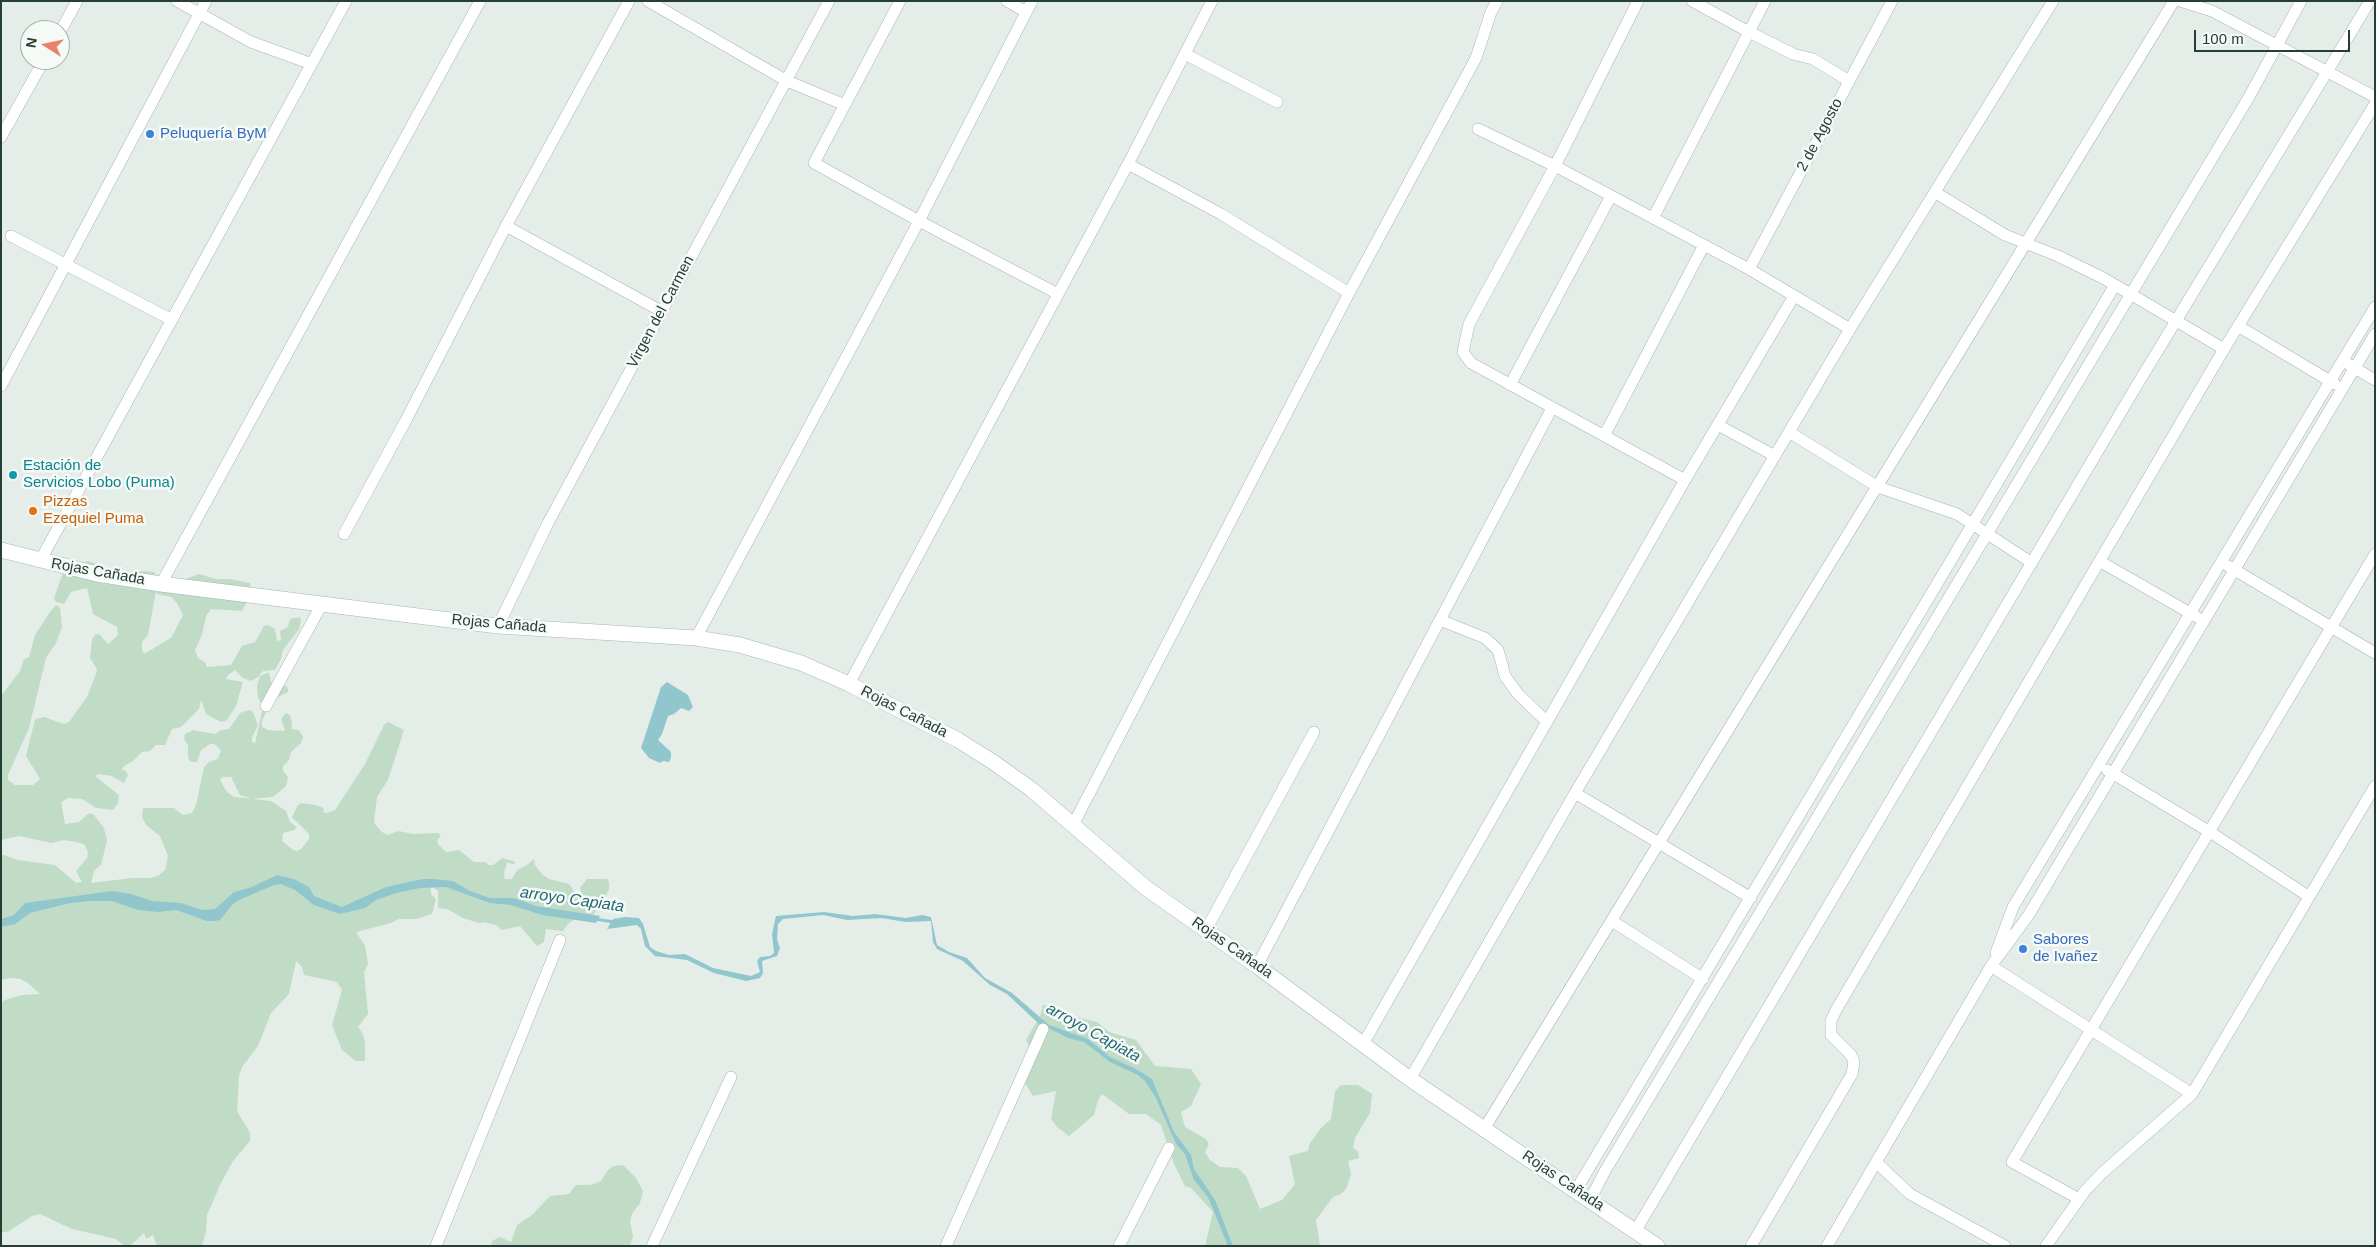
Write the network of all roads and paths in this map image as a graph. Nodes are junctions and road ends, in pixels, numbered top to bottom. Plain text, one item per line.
1 (77, 1) edge
2 (177, 1) edge
3 (206, 1) edge
4 (346, 1) edge
5 (480, 1) edge
6 (629, 1) edge
7 (648, 1) edge
8 (829, 1) edge
9 (900, 1) edge
10 (1007, 1) edge
11 (1032, 1) edge
12 (1212, 1) edge
13 (1497, 1) edge
14 (1638, 1) edge
15 (1692, 1) edge
16 (1764, 1) edge
17 (1892, 1) edge
18 (2053, 1) edge
19 (2174, 1) edge
20 (2180, 1) edge
21 (2301, 1) edge
22 (2370, 1) edge
23 (1026, 12) junction
24 (200, 13) junction
25 (67, 20) edge
26 (1748, 32) junction
27 (2277, 45) junction
28 (1185, 54) junction
29 (312, 64) junction
30 (38, 70) edge
31 (2327, 72) junction
32 (787, 81) junction
33 (1849, 81) junction
34 (2375, 97) edge
35 (1277, 102) dead end
36 (2375, 104) edge
37 (845, 105) junction
38 (1478, 129) dead end
39 (1, 137) edge
40 (1128, 164) junction
41 (1555, 166) junction
42 (1936, 193) junction
43 (1611, 196) junction
44 (1653, 218) junction
45 (918, 221) junction
46 (506, 226) junction
47 (11, 236) dead end
48 (2026, 243) junction
49 (1704, 245) junction
50 (66, 265) junction
51 (1749, 269) junction
52 (2115, 285) junction
53 (1349, 293) junction
54 (1058, 294) junction
55 (1794, 296) junction
56 (2130, 296) junction
57 (2375, 307) edge
58 (661, 311) junction
59 (172, 320) junction
60 (2176, 322) junction
61 (2238, 326) junction
62 (1850, 329) junction
63 (2375, 334) edge
64 (2224, 349) junction
65 (2343, 360) junction
66 (2355, 368) junction
67 (2330, 380) junction
68 (2375, 380) edge
69 (1510, 385) junction
70 (1, 386) edge
71 (2342, 389) junction
72 (1552, 408) junction
73 (1718, 425) junction
74 (1789, 432) junction
75 (1604, 436) junction
76 (1775, 456) junction
77 (1685, 480) junction
78 (1878, 487) junction
79 (1973, 524) junction
80 (344, 534) dead end
81 (1987, 534) junction
82 (1, 550) edge
83 (2375, 554) edge
84 (40, 561) junction
85 (2101, 562) junction
86 (2221, 562) junction
87 (2032, 563) junction
88 (2234, 570) junction
89 (161, 584) junction
90 (322, 604) junction
91 (2191, 613) junction
92 (1440, 620) junction
93 (2204, 622) junction
94 (498, 626) junction
95 (2332, 627) junction
96 (696, 638) junction
97 (2375, 653) edge
98 (849, 684) junction
99 (266, 706) dead end
100 (1547, 722) junction
101 (1314, 732) dead end
102 (2099, 765) junction
103 (2113, 774) junction
104 (2375, 786) edge
105 (1575, 793) junction
106 (1073, 825) junction
107 (2210, 832) junction
108 (1660, 844) junction
109 (2308, 896) junction
110 (1751, 898) junction
111 (1612, 921) junction
112 (1206, 930) junction
113 (560, 940) dead end
114 (1257, 966) junction
115 (1991, 966) junction
116 (1703, 979) junction
117 (1043, 1029) dead end
118 (2092, 1030) junction
119 (1363, 1044) junction
120 (731, 1077) dead end
121 (1410, 1080) junction
122 (2192, 1094) junction
123 (1484, 1129) junction
124 (1169, 1148) dead end
125 (1876, 1162) junction
126 (1576, 1190) junction
127 (2079, 1199) junction
128 (1590, 1200) junction
129 (1636, 1230) junction
130 (436, 1246) edge
131 (652, 1246) edge
132 (946, 1246) edge
133 (1119, 1246) edge
134 (1657, 1246) edge
135 (1751, 1246) edge
136 (1827, 1246) edge
137 (2005, 1246) edge
138 (2046, 1246) edge

1 - 25 street
2 - 24 street
3 - 24 street
4 - 29 street
5 - 89 street
6 - 46 street
7 - 32 street
8 - 32 street, Virgen del Carmen
9 - 37 street
10 - 23 street
11 - 23 street
12 - 28 street
13 - 53 street
14 - 41 street
15 - 26 street
16 - 26 street
17 - 33 street, 2 de Agosto
18 - 42 street
19 - 48 street
20 - 27 street
21 - 27 street
22 - 31 street
23 - 45 street
24 - 29 street
24 - 50 street
26 - 33 street
26 - 44 street
27 - 31 street
27 - 56 street
28 - 35 street
28 - 40 street
29 - 59 street
30 - 39 street
31 - 34 street
31 - 60 street
32 - 37 street
32 - 58 street, Virgen del Carmen
33 - 51 street, 2 de Agosto
36 - 61 street
37 - 45 street
38 - 41 street
40 - 53 street
40 - 54 street
41 - 43 street
41 - 69 street
42 - 48 street
42 - 62 street
43 - 44 street
43 - 69 street
44 - 49 street
45 - 54 street
45 - 96 street
46 - 58 street
46 - 80 street
47 - 50 street
48 - 52 street
48 - 78 street
49 - 51 street
49 - 75 street
50 - 59 street
50 - 70 street
51 - 55 street
52 - 56 street
52 - 79 street
53 - 106 street
54 - 98 street
55 - 62 street
55 - 73 street
56 - 60 street
56 - 81 street
57 - 65 street
58 - 94 street, Virgen del Carmen
59 - 84 street
60 - 64 street
60 - 87 street
61 - 64 street
61 - 67 street
62 - 74 street
63 - 66 street
64 - 85 street
65 - 66 street
65 - 67 street
66 - 68 street
66 - 71 street
67 - 71 street
67 - 86 street
69 - 72 street
71 - 88 street
72 - 75 street
72 - 92 street
73 - 76 street
73 - 77 street
74 - 76 street
74 - 78 street
75 - 77 street
76 - 105 street
77 - 100 street
78 - 79 street
78 - 108 street
79 - 81 street
79 - 110 street
81 - 87 street
81 - 128 street
82 - 84 main road, Rojas Cañada
83 - 95 street
84 - 89 main road, Rojas Cañada
85 - 91 street
85 - 135 street
86 - 88 street
86 - 91 street
87 - 129 street
88 - 93 street
88 - 95 street
89 - 90 main road, Rojas Cañada
90 - 94 main road, Rojas Cañada
90 - 99 street
91 - 93 street
91 - 102 street
92 - 100 street
92 - 114 street
93 - 103 street
94 - 96 main road, Rojas Cañada
95 - 97 street
95 - 107 street
96 - 98 main road, Rojas Cañada
98 - 106 main road, Rojas Cañada
100 - 119 street
101 - 112 street
102 - 103 street
102 - 115 street
103 - 107 street
103 - 115 street
104 - 109 street
105 - 108 street
105 - 121 street
106 - 112 main road, Rojas Cañada
107 - 109 street
107 - 118 street
108 - 110 street
108 - 111 street
109 - 122 street
110 - 116 street
111 - 116 street
111 - 123 street
112 - 114 main road, Rojas Cañada
113 - 130 street
114 - 119 main road, Rojas Cañada
115 - 118 street
115 - 125 street
116 - 126 street
117 - 132 street
118 - 122 street
118 - 127 street
119 - 121 main road, Rojas Cañada
120 - 131 street
121 - 123 main road, Rojas Cañada
122 - 127 street
123 - 126 main road, Rojas Cañada
124 - 133 street
125 - 136 street
125 - 137 street
126 - 128 main road, Rojas Cañada
127 - 138 street
128 - 129 main road, Rojas Cañada
129 - 134 main road, Rojas Cañada

